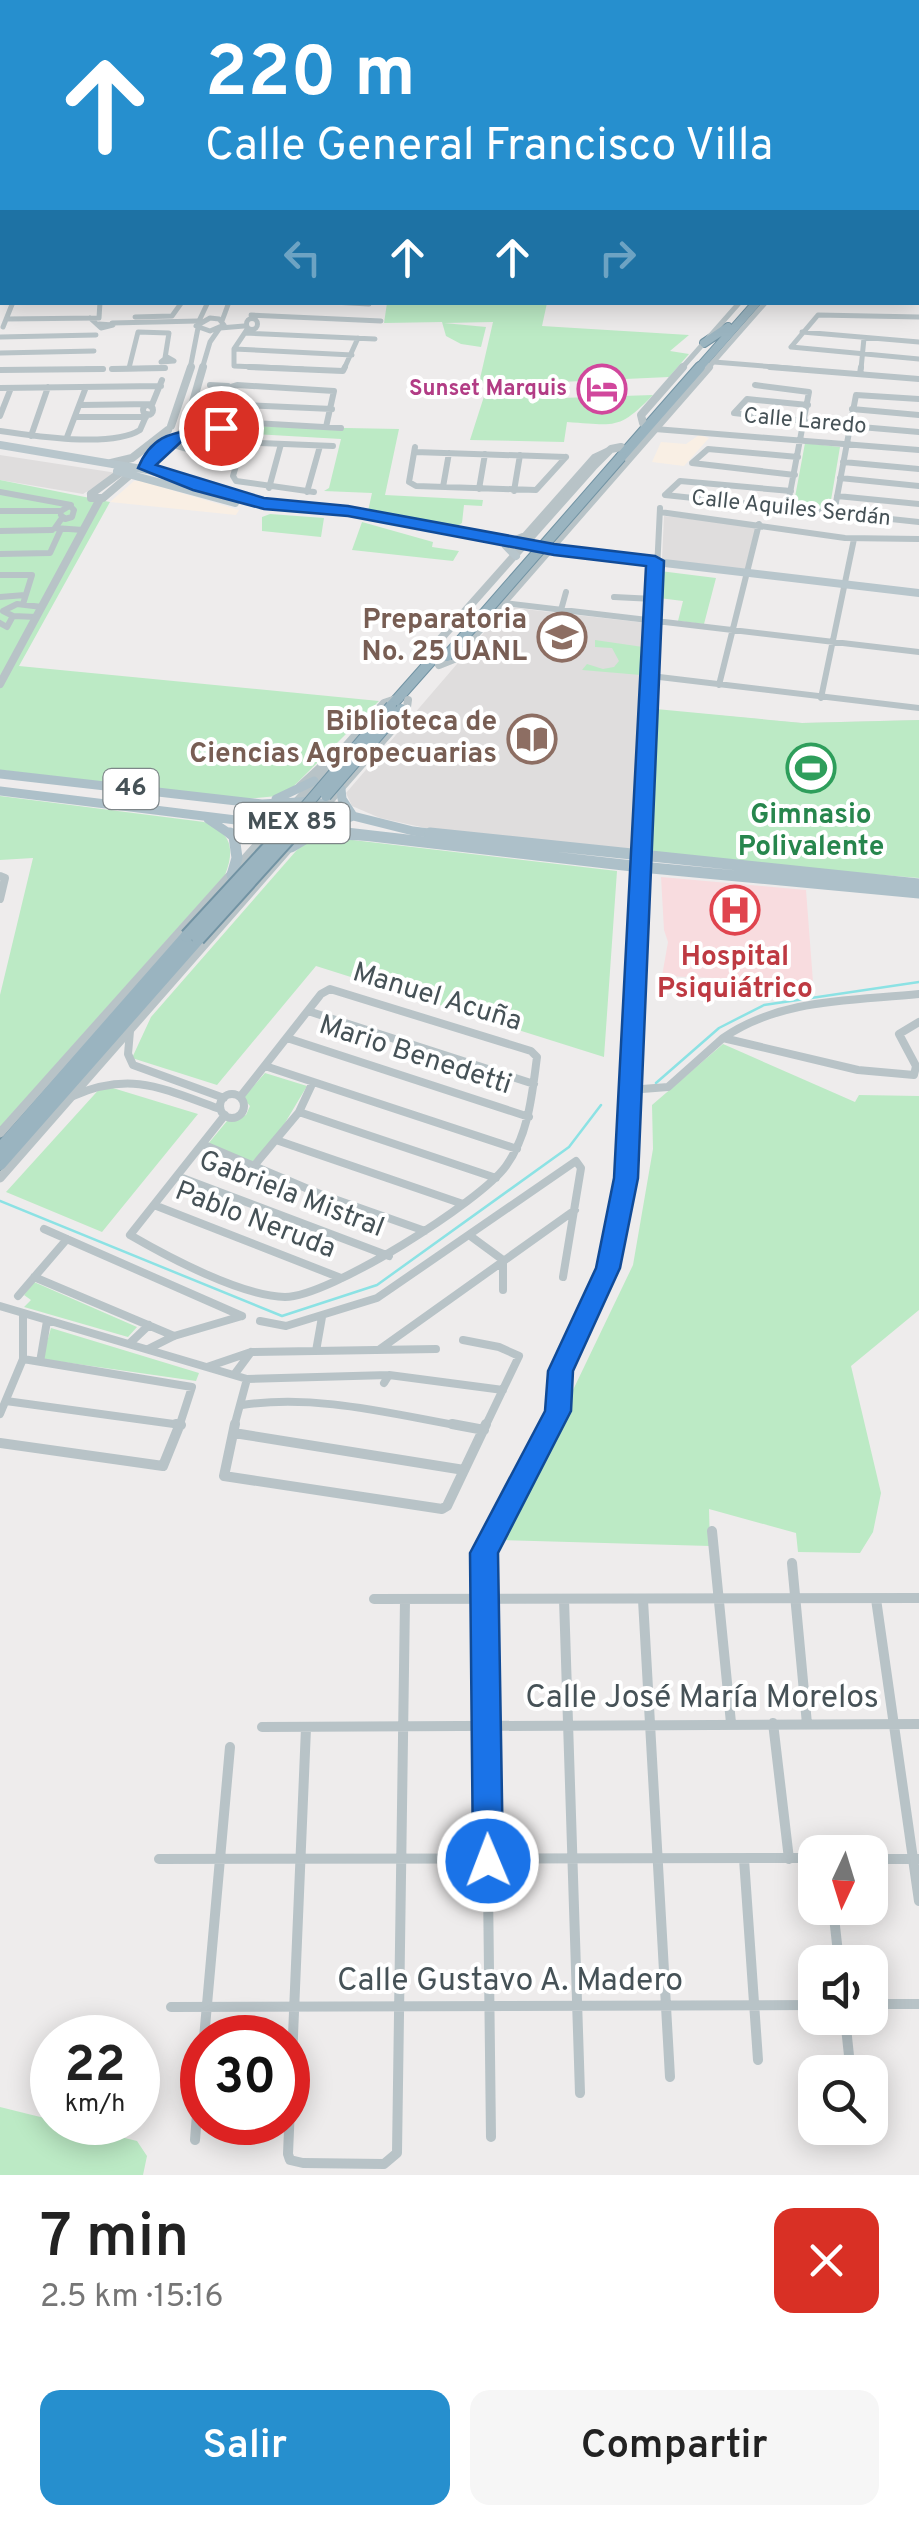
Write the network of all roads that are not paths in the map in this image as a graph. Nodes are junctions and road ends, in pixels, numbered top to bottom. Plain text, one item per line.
1 (12, 305) edge
2 (101, 305) edge
3 (137, 305) edge
4 (180, 305) edge
5 (207, 305) edge
6 (228, 305) edge
7 (253, 305) edge
8 (369, 305) edge
9 (737, 305) edge
10 (750, 305) edge
11 (750, 305) edge
12 (763, 305) edge
13 (874, 317) junction
14 (908, 317) junction
15 (919, 317) edge
16 (366, 320) junction
17 (381, 321) dead end
18 (104, 324) junction
19 (198, 324) junction
20 (251, 324) junction
21 (221, 325) junction
22 (728, 326) junction
23 (2, 329) edge
24 (802, 332) junction
25 (85, 334) junction
26 (96, 335) junction
27 (358, 338) junction
28 (864, 338) junction
29 (877, 338) junction
30 (375, 339) dead end
31 (909, 341) junction
32 (919, 342) edge
33 (704, 344) junction
34 (234, 349) junction
35 (94, 351) junction
36 (0, 353) edge
37 (862, 354) junction
38 (352, 355) junction
39 (919, 359) edge
40 (191, 361) junction
41 (714, 362) junction
42 (112, 368) dead end
43 (129, 368) junction
44 (91, 369) junction
45 (103, 369) dead end
46 (166, 369) junction
47 (0, 370) edge
48 (860, 374) junction
49 (919, 378) edge
50 (210, 385) dead end
51 (755, 385) dead end
52 (228, 386) junction
53 (86, 387) junction
54 (0, 388) edge
55 (11, 388) junction
56 (48, 388) junction
57 (919, 399) edge
58 (222, 404) junction
59 (81, 405) junction
60 (808, 405) junction
61 (332, 408) junction
62 (852, 409) junction
63 (159, 411) junction
64 (919, 415) edge
65 (0, 416) edge
66 (75, 417) junction
67 (663, 420) junction
68 (804, 420) junction
69 (643, 423) junction
70 (849, 426) junction
71 (326, 427) junction
72 (170, 428) junction
73 (341, 428) dead end
74 (688, 428) junction
75 (655, 429) junction
76 (184, 430) junction
77 (0, 432) edge
78 (919, 432) edge
79 (219, 433) junction
80 (32, 436) junction
81 (68, 436) junction
82 (802, 439) junction
83 (243, 442) junction
84 (282, 444) junction
85 (845, 444) junction
86 (178, 446) dead end
87 (320, 446) junction
88 (333, 446) dead end
89 (0, 448) edge
90 (192, 450) junction
91 (919, 450) edge
92 (616, 452) junction
93 (448, 453) junction
94 (484, 454) junction
95 (520, 455) junction
96 (798, 457) junction
97 (843, 462) junction
98 (110, 463) junction
99 (236, 464) junction
100 (557, 469) junction
101 (919, 469) edge
102 (148, 470) junction
103 (126, 473) junction
104 (578, 475) junction
105 (795, 475) junction
106 (159, 478) junction
107 (840, 478) junction
108 (919, 486) edge
109 (443, 487) junction
110 (269, 488) junction
111 (478, 489) junction
112 (514, 491) junction
113 (791, 491) junction
114 (3, 492) edge
115 (837, 496) junction
116 (562, 497) junction
117 (919, 504) edge
118 (262, 506) junction
119 (0, 509) edge
120 (787, 509) junction
121 (554, 512) junction
122 (834, 513) junction
123 (64, 516) junction
124 (542, 517) junction
125 (919, 522) edge
126 (759, 524) junction
127 (85, 526) junction
128 (541, 527) junction
129 (55, 529) junction
130 (0, 531) edge
131 (565, 532) junction
132 (456, 535) junction
133 (854, 538) junction
134 (919, 539) edge
135 (508, 544) junction
136 (522, 550) junction
137 (0, 554) edge
138 (545, 554) junction
139 (655, 564) junction
140 (0, 575) edge
141 (747, 575) junction
142 (844, 587) junction
143 (566, 592) dead end
144 (919, 596) edge
145 (0, 597) edge
146 (614, 597) dead end
147 (24, 599) junction
148 (654, 599) junction
149 (503, 603) junction
150 (42, 606) junction
151 (562, 610) junction
152 (36, 617) junction
153 (3, 621) edge
154 (653, 621) junction
155 (733, 630) junction
156 (0, 637) edge
157 (831, 642) junction
158 (919, 652) edge
159 (442, 658) junction
160 (423, 670) junction
161 (3, 674) edge
162 (651, 676) junction
163 (719, 685) junction
164 (821, 698) junction
165 (400, 703) junction
166 (919, 708) edge
167 (332, 760) junction
168 (0, 774) edge
169 (314, 781) junction
170 (341, 789) junction
171 (0, 790) edge
172 (298, 794) junction
173 (262, 804) junction
174 (328, 804) junction
175 (190, 813) junction
176 (353, 816) junction
177 (244, 820) junction
178 (272, 831) junction
179 (324, 831) junction
180 (303, 832) junction
181 (345, 832) junction
182 (255, 849) junction
183 (287, 852) junction
184 (642, 862) junction
185 (232, 875) junction
186 (2, 877) edge
187 (919, 884) edge
188 (919, 892) edge
189 (0, 898) edge
190 (191, 941) junction
191 (174, 981) junction
192 (919, 994) edge
193 (308, 1011) junction
194 (919, 1022) edge
195 (130, 1031) junction
196 (286, 1038) junction
197 (722, 1038) junction
198 (265, 1066) junction
199 (146, 1071) junction
200 (137, 1081) junction
201 (175, 1081) junction
202 (313, 1082) junction
203 (534, 1084) junction
204 (166, 1090) junction
205 (629, 1090) junction
206 (73, 1096) junction
207 (240, 1097) junction
208 (224, 1098) junction
209 (221, 1111) junction
210 (299, 1112) junction
211 (529, 1117) junction
212 (0, 1133) edge
213 (279, 1141) junction
214 (202, 1144) junction
215 (517, 1149) junction
216 (0, 1150) edge
217 (0, 1164) edge
218 (254, 1167) junction
219 (177, 1176) junction
220 (0, 1178) edge
221 (496, 1178) junction
222 (463, 1204) junction
223 (154, 1205) junction
224 (575, 1210) junction
225 (44, 1229) dead end
226 (425, 1231) junction
227 (469, 1235) junction
228 (67, 1240) junction
229 (388, 1256) junction
230 (504, 1261) junction
231 (34, 1277) junction
232 (563, 1277) dead end
233 (340, 1278) junction
234 (504, 1290) dead end
235 (18, 1296) dead end
236 (0, 1306) edge
237 (23, 1314) junction
238 (322, 1317) junction
239 (47, 1321) junction
240 (260, 1322) dead end
241 (149, 1324) junction
242 (174, 1336) junction
243 (463, 1340) dead end
244 (129, 1344) junction
245 (148, 1349) junction
246 (436, 1349) dead end
247 (380, 1350) junction
248 (316, 1351) junction
249 (251, 1352) junction
250 (23, 1359) junction
251 (40, 1362) junction
252 (207, 1367) junction
253 (234, 1375) junction
254 (247, 1379) junction
255 (264, 1380) junction
256 (503, 1390) junction
257 (268, 1398) junction
258 (6, 1401) junction
259 (242, 1405) junction
260 (0, 1414) edge
261 (181, 1425) junction
262 (484, 1430) junction
263 (234, 1433) junction
264 (0, 1443) edge
265 (464, 1470) junction
266 (712, 1531) dead end
267 (792, 1562) dead end
268 (919, 1598) edge
269 (374, 1599) dead end
270 (564, 1599) junction
271 (876, 1599) junction
272 (405, 1600) junction
273 (484, 1600) junction
274 (643, 1600) junction
275 (718, 1600) junction
276 (797, 1600) junction
277 (731, 1723) junction
278 (772, 1723) junction
279 (566, 1724) junction
280 (649, 1724) junction
281 (808, 1724) junction
282 (892, 1724) junction
283 (919, 1724) edge
284 (486, 1725) junction
285 (402, 1726) junction
286 (262, 1727) dead end
287 (306, 1728) junction
288 (230, 1747) dead end
289 (888, 1858) edge
290 (159, 1859) dead end
291 (744, 1859) junction
292 (789, 1859) junction
293 (798, 1859) edge
294 (915, 1859) edge
295 (218, 1860) junction
296 (302, 1860) junction
297 (401, 1860) junction
298 (571, 1860) junction
299 (658, 1860) junction
300 (488, 1861) junction
301 (919, 1901) edge
302 (888, 2004) edge
303 (919, 2004) edge
304 (798, 2005) edge
305 (489, 2006) junction
306 (756, 2006) junction
307 (171, 2007) dead end
308 (668, 2007) junction
309 (206, 2008) junction
310 (296, 2008) junction
311 (400, 2008) junction
312 (577, 2008) junction
313 (206, 2015) edge
314 (758, 2060) dead end
315 (670, 2077) dead end
316 (580, 2093) dead end
317 (491, 2137) dead end

1 - 23 street
2 - 18 street
3 - 4 street
5 - 19 street
6 - 21 street
7 - 20 street
8 - 16 street
9 - 33 street
10 - 22 highway, MEX 85
11 - 92 highway, MEX 85
12 - 41 street
13 - 14 street
13 - 24 street
13 - 29 street
14 - 15 street
14 - 31 street
16 - 17 street
16 - 20 street
18 - 19 street
18 - 23 street
18 - 25 street
18 - 26 street
19 - 21 street
19 - 21 street
19 - 40 street
20 - 21 street
20 - 27 street
20 - 34 street
21 - 76 street
22 - 33 highway
22 - 69 highway, MEX 85
23 - 25 street
24 - 28 street
24 - 37 street
25 - 26 street
26 - 35 street
27 - 30 street
27 - 38 street
28 - 29 street
28 - 37 street
29 - 31 street
31 - 32 street
33 - 69 street
34 - 38 street
34 - 38 street
35 - 36 street
35 - 44 street
37 - 39 street
37 - 48 street
40 - 46 street
40 - 63 street
41 - 48 street
41 - 67 street
42 - 43 street
43 - 46 street
43 - 46 street
44 - 45 street
44 - 47 street
46 - 53 street
46 - 63 street
48 - 49 street
50 - 52 street
51 - 60 street
52 - 58 street
52 - 61 street
53 - 56 street
53 - 59 street
54 - 55 street
55 - 56 street
55 - 65 street
56 - 80 street
57 - 62 street
58 - 61 street
58 - 79 street
59 - 63 street
59 - 66 street
60 - 68 street
60 - 68 street
61 - 71 street
62 - 64 street
62 - 70 street
63 - 66 street
63 - 72 street
63 - 81 street
66 - 81 street
67 - 74 street, Calle Laredo
67 - 75 street
68 - 82 street
69 - 92 highway, MEX 85
70 - 78 street
70 - 85 street
71 - 73 street
71 - 79 street
72 - 76 street
72 - 98 street
74 - 75 street, Calle Laredo
74 - 82 street, Calle Laredo
75 - 131 street
76 - 79 street
76 - 102 street
77 - 80 street
79 - 83 street
79 - 90 street
80 - 81 street
82 - 85 street, Calle Laredo
82 - 96 street
83 - 84 street
83 - 99 street
84 - 87 street
84 - 110 street
85 - 91 street, Calle Laredo
85 - 97 street
86 - 90 street
87 - 88 street
87 - 110 street
89 - 98 main road
89 - 103 main road
90 - 99 street
92 - 104 street
92 - 116 street
92 - 159 highway, MEX 85, bridge
93 - 94 street
93 - 109 street
93 - 109 street
94 - 95 street
94 - 111 street
95 - 100 street
95 - 112 street
96 - 105 street
96 - 105 street
97 - 101 street
97 - 107 street
98 - 102 main road
99 - 110 street
100 - 104 street
100 - 112 street
102 - 106 main road
103 - 106 main road
103 - 127 street
104 - 116 street
105 - 113 street
106 - 118 main road
107 - 108 street
107 - 115 street
109 - 111 street
111 - 112 street
113 - 120 street
113 - 120 street
114 - 119 street
114 - 123 street
115 - 117 street
115 - 122 street
116 - 121 street
116 - 124 street
118 - 132 main road
118 - 132 main road
119 - 123 street
120 - 122 street
121 - 124 street
121 - 128 street
122 - 125 street
123 - 127 street
123 - 129 street
124 - 135 street
126 - 133 street, Calle Aquiles Serdán
126 - 139 street, Calle Aquiles Serdán
126 - 141 street
127 - 129 street
127 - 150 street
128 - 131 street
128 - 136 street
129 - 130 street
129 - 137 street
131 - 138 street
132 - 135 main road
133 - 134 street, Calle Aquiles Serdán
133 - 142 street
135 - 136 main road
136 - 138 main road
136 - 138 street
136 - 160 street
138 - 139 main road
138 - 149 street
139 - 141 main road
139 - 148 street
140 - 147 street
141 - 142 main road
141 - 155 street
142 - 144 main road
142 - 157 street
143 - 151 street
145 - 147 street
146 - 148 street
147 - 150 street
147 - 153 street
148 - 154 street
149 - 151 street
149 - 159 street
150 - 152 street
151 - 154 street
152 - 153 street
152 - 161 street
153 - 156 street
154 - 155 street
154 - 162 street
155 - 157 street
155 - 163 street
157 - 158 street
157 - 164 street
159 - 160 highway, MEX 85
159 - 165 highway, MEX 85
160 - 165 highway, MEX 85
162 - 163 street
162 - 184 street
163 - 164 street
164 - 166 street
165 - 167 street
165 - 170 street
165 - 190 highway, MEX 85, bridge
167 - 169 street
167 - 172 street
168 - 173 main road, 46
169 - 170 street
169 - 172 main road
170 - 174 street
170 - 176 main road
171 - 175 main road, 46
172 - 173 main road, 46
172 - 174 main road, 46
172 - 178 street
173 - 177 main road
174 - 176 main road, 46
174 - 180 street
175 - 177 main road, 46
175 - 185 main road
176 - 181 main road
176 - 184 main road, 46
177 - 178 main road, 46
178 - 180 main road, 46
178 - 182 street
179 - 180 main road, 46
179 - 181 main road, 46
179 - 183 main road
180 - 183 street
181 - 184 main road, 46
182 - 183 street
182 - 185 street
183 - 191 street
184 - 187 main road, 46
184 - 188 main road, 46
184 - 205 street
185 - 212 street
186 - 189 street
190 - 191 highway
190 - 216 highway, MEX 85
190 - 217 highway, MEX 85
191 - 195 street
192 - 197 street
193 - 196 street
193 - 203 street
193 - 203 street, Manuel Acuña
194 - 197 street
195 - 199 street
195 - 206 street
196 - 198 street
196 - 211 street, Mario Benedetti
197 - 205 street
198 - 202 street
198 - 207 street
199 - 200 street
199 - 201 street
200 - 204 street
200 - 206 street
201 - 204 street
201 - 208 street
202 - 210 street
202 - 215 street
203 - 211 street
204 - 209 street
205 - 273 street
206 - 220 street
207 - 208 street
207 - 209 street
208 - 209 street
209 - 214 street
210 - 213 street
210 - 221 street
211 - 215 street
213 - 218 street
213 - 222 street
214 - 218 street
214 - 219 street
215 - 221 street
218 - 226 street
219 - 223 street
219 - 229 street, Gabriela Mistral
221 - 222 street
222 - 226 street
223 - 233 street, Pablo Neruda
223 - 233 street
224 - 227 street
224 - 230 street
224 - 232 street
225 - 228 street
226 - 229 street
227 - 230 street
227 - 238 street
228 - 231 street
228 - 242 street
229 - 233 street
230 - 234 street
230 - 247 street
231 - 235 street
231 - 241 street
236 - 237 street
237 - 239 street
237 - 250 street
238 - 240 street
238 - 248 street
239 - 244 street
239 - 251 street
241 - 242 street
241 - 244 street
242 - 245 street
243 - 256 street
244 - 245 street
245 - 252 street
246 - 247 street
247 - 248 street
248 - 249 street
249 - 252 street
249 - 253 street
250 - 251 street
250 - 258 street
251 - 261 street
252 - 253 street
253 - 254 street
254 - 255 street
254 - 259 street
255 - 256 street
255 - 257 street
256 - 262 street
257 - 259 street
257 - 262 street
258 - 260 street
258 - 261 street
259 - 263 street
261 - 264 street
262 - 265 street
263 - 265 street
263 - 265 street
266 - 275 street
267 - 276 street
268 - 271 street
269 - 272 street
270 - 273 street
270 - 274 street
270 - 279 street
271 - 276 street
271 - 282 street
272 - 273 street
272 - 285 street
273 - 284 street
274 - 275 street
274 - 280 street
275 - 276 street
275 - 277 street
276 - 281 street
277 - 278 street, Calle José María Morelos
277 - 280 street, Calle José María Morelos
278 - 281 street, Calle José María Morelos
278 - 292 street
279 - 280 street, Calle José María Morelos
279 - 284 street, Calle José María Morelos
279 - 298 street
280 - 299 street
281 - 282 street, Calle José María Morelos
282 - 283 street, Calle José María Morelos
282 - 294 street
284 - 285 street, Calle José María Morelos
284 - 300 street
285 - 287 street, Calle José María Morelos
285 - 297 street
286 - 287 street, Calle José María Morelos
287 - 296 street
288 - 295 street
289 - 294 street
290 - 295 street
291 - 292 street
291 - 299 street
291 - 306 street
292 - 293 street
294 - 301 street
295 - 296 street
295 - 309 street
296 - 297 street
296 - 310 street
297 - 300 street
297 - 311 street
298 - 299 street
298 - 300 street
298 - 312 street
299 - 308 street
300 - 305 street
302 - 303 street
304 - 306 street, Calle Gustavo A. Madero
305 - 311 street, Calle Gustavo A. Madero
305 - 312 street, Calle Gustavo A. Madero
305 - 317 street
306 - 308 street, Calle Gustavo A. Madero
306 - 314 street
307 - 309 street, Calle Gustavo A. Madero
308 - 312 street, Calle Gustavo A. Madero
308 - 315 street
309 - 310 street, Calle Gustavo A. Madero
309 - 313 street
310 - 311 street, Calle Gustavo A. Madero
310 - 311 street
312 - 316 street

